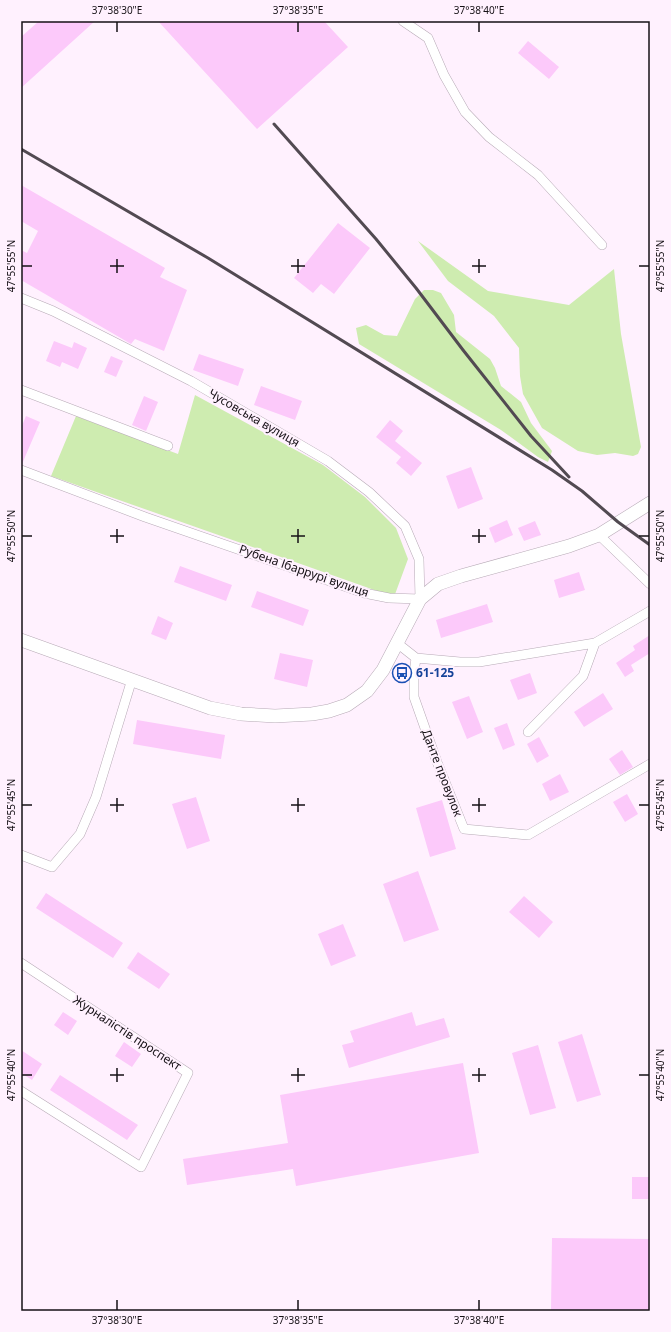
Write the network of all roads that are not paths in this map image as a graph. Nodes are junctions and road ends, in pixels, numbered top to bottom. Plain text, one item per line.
1 (403, 21) edge
2 (602, 244) dead end
3 (21, 298) edge
4 (21, 390) edge
5 (168, 446) dead end
6 (21, 470) edge
7 (650, 502) edge
8 (599, 535) junction
9 (650, 584) edge
10 (420, 599) junction
11 (650, 611) edge
12 (21, 640) edge
13 (397, 643) junction
14 (595, 643) junction
15 (416, 658) junction
16 (132, 679) junction
17 (528, 732) dead end
18 (650, 764) edge
19 (21, 855) edge
20 (21, 964) edge
21 (21, 1090) edge

1 - 2 street
3 - 10 street, Чусовська вулиця
4 - 5 street
6 - 10 street, Рубена Ібаррурі вулиця
7 - 8 main road
8 - 9 street
8 - 10 main road
10 - 13 main road
11 - 14 street
12 - 16 main road
13 - 15 street
13 - 16 main road
14 - 15 street
14 - 17 street
15 - 18 street, Данте провулок
16 - 19 street
20 - 21 street, Журналістів проспект

